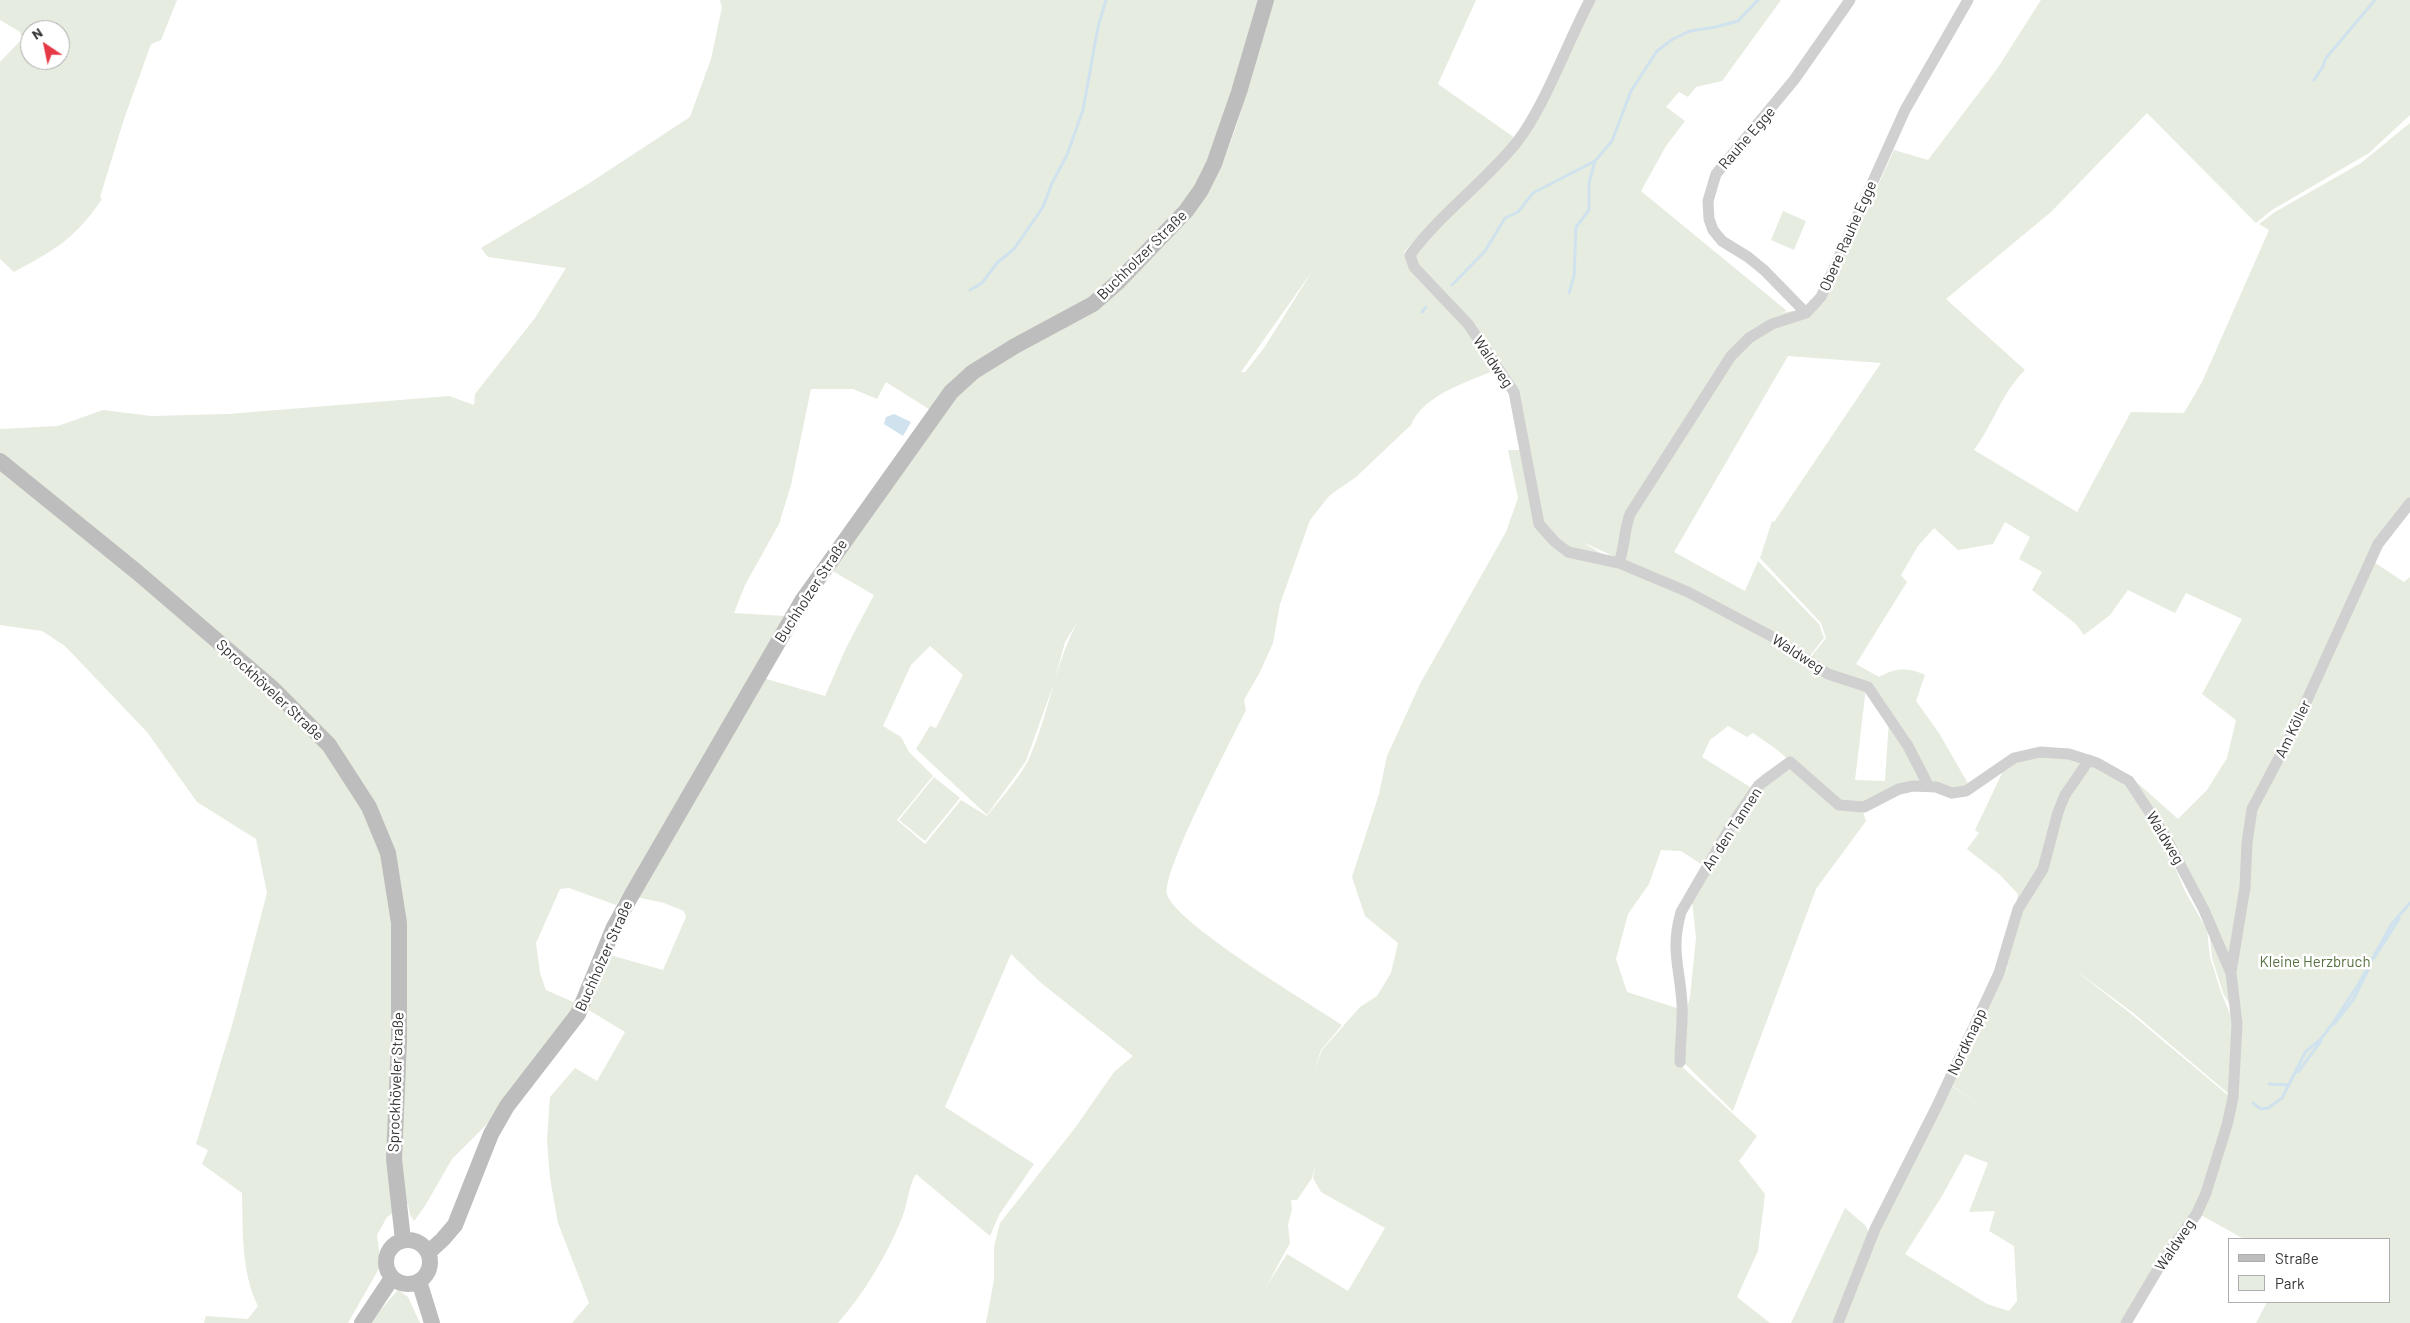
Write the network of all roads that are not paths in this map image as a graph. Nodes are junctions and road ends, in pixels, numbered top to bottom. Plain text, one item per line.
1 (1266, 0) edge
2 (1590, 0) edge
3 (1850, 0) edge
4 (1968, 0) edge
5 (1806, 313) junction
6 (0, 461) edge
7 (2410, 503) edge
8 (1619, 562) junction
9 (2089, 760) junction
10 (1928, 786) junction
11 (2231, 974) junction
12 (1680, 1062) dead end
13 (403, 1240) junction
14 (428, 1253) junction
15 (392, 1278) junction
16 (419, 1281) junction
17 (362, 1323) edge
18 (432, 1323) edge
19 (1838, 1323) edge
20 (2126, 1323) edge

1 - 14 street, Buchholzer Straße
2 - 8 street, Waldweg
3 - 5 street, Rauhe Egge
4 - 5 street, Obere Rauhe Egge
5 - 8 street
6 - 13 street, Sprockhöveler Straße
7 - 11 street, Am Köller
8 - 10 street, Waldweg
9 - 10 street, Waldweg
9 - 11 street, Waldweg
9 - 19 street, Nordknapp
10 - 12 street, An den Tannen
11 - 20 street, Waldweg
13 - 14 street
13 - 15 street
14 - 16 street
15 - 16 street
15 - 17 street
16 - 18 street

